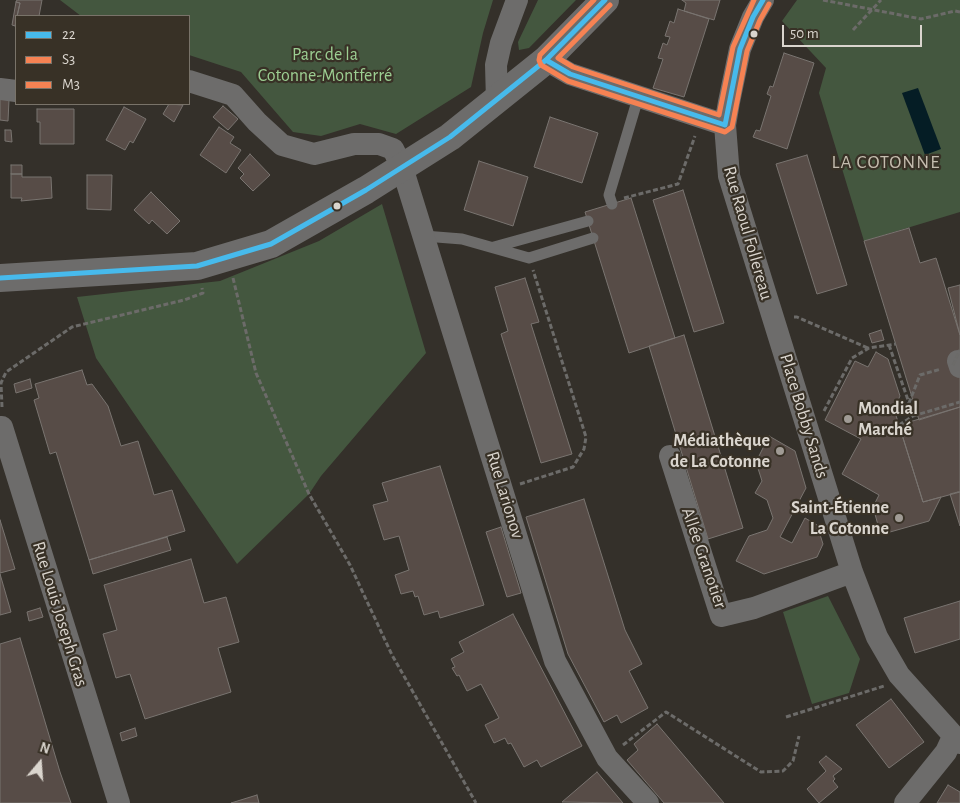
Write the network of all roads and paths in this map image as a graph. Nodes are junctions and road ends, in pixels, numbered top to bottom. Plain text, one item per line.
1 (517, 0) edge
2 (605, 0) edge
3 (763, 0) edge
4 (823, 0) edge
5 (881, 0) edge
6 (873, 10) junction
7 (960, 12) edge
8 (853, 30) dead end
9 (546, 60) junction
10 (190, 81) edge
11 (0, 88) edge
12 (15, 91) edge
13 (638, 98) junction
14 (497, 101) junction
15 (701, 118) junction
16 (725, 125) junction
17 (402, 167) junction
18 (642, 193) dead end
19 (612, 204) dead end
20 (588, 221) dead end
21 (424, 236) junction
22 (593, 238) dead end
23 (493, 247) junction
24 (529, 258) junction
25 (232, 273) dead end
26 (0, 278) edge
27 (200, 280) dead end
28 (775, 322) junction
29 (896, 344) dead end
30 (890, 345) junction
31 (869, 348) junction
32 (958, 361) edge
33 (1, 383) edge
34 (960, 402) edge
35 (909, 403) junction
36 (913, 416) junction
37 (899, 426) dead end
38 (0, 427) edge
39 (810, 437) junction
40 (670, 456) dead end
41 (503, 489) junction
42 (852, 572) junction
43 (892, 681) junction
44 (786, 717) dead end
45 (799, 736) dead end
46 (957, 740) edge
47 (607, 758) junction
48 (119, 803) edge
49 (476, 803) edge
50 (648, 803) edge
51 (905, 803) edge

1 - 14 street
2 - 9 street
3 - 16 street, Rue Raoul Follereau
4 - 6 path
5 - 6 path
6 - 7 path
6 - 8 path
9 - 13 street
9 - 14 street
10 - 17 street, Rue Larionov
11 - 12 street
13 - 15 street
13 - 19 lane
14 - 17 street
15 - 16 street
15 - 18 path
16 - 28 street, Rue Raoul Follereau
17 - 21 street, Rue Larionov
17 - 26 street
20 - 23 lane
21 - 23 lane
21 - 41 street, Rue Larionov
22 - 24 lane
23 - 24 lane
24 - 41 path
25 - 49 path
27 - 33 path
28 - 31 path
28 - 39 street, Place Bobby Sands
29 - 30 path
30 - 31 path
30 - 35 path
31 - 39 path
32 - 35 path
34 - 36 path
35 - 36 path
36 - 37 path
38 - 48 street, Rue Louis Joseph Gras
39 - 42 street, Place Bobby Sands
40 - 42 street, Allée Granotier
41 - 47 street, Rue Larionov
42 - 43 street, Place Bobby Sands
43 - 44 path
43 - 46 street, Place Bobby Sands
45 - 47 path
46 - 51 street
47 - 50 street, Rue Larionov

